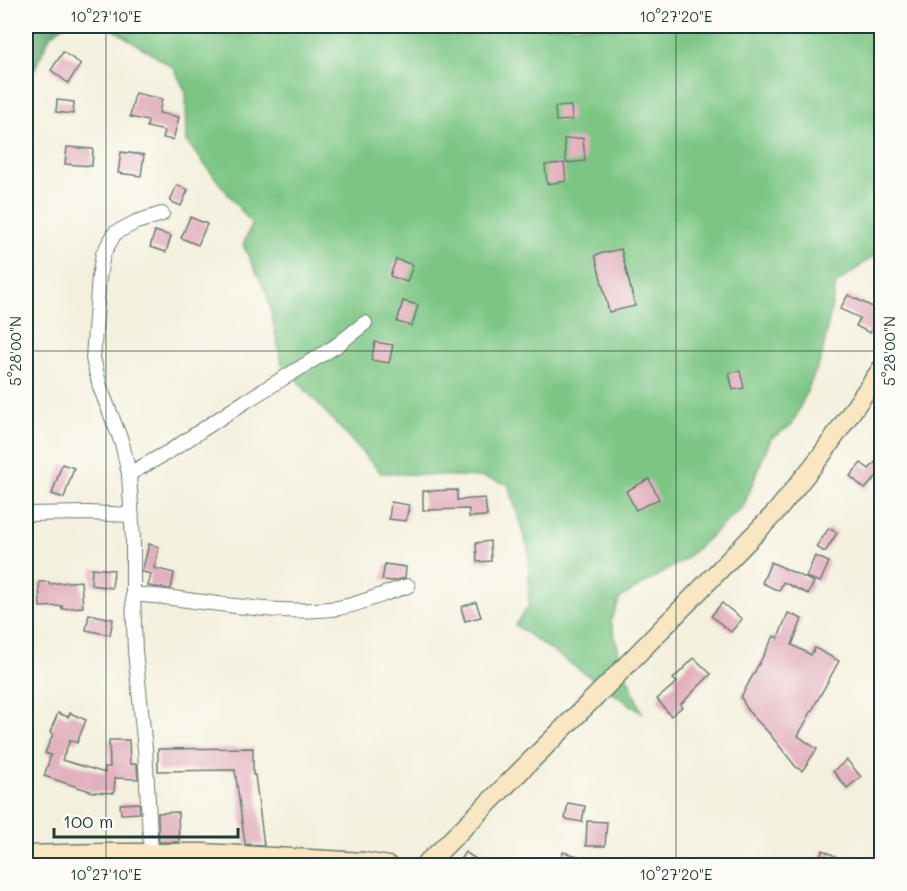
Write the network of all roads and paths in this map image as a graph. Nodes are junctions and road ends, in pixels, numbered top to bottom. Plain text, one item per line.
1 (162, 214) dead end
2 (365, 323) dead end
3 (882, 368) edge
4 (129, 474) junction
5 (26, 514) edge
6 (131, 515) junction
7 (408, 586) dead end
8 (133, 594) junction
9 (26, 855) edge
10 (162, 858) edge
11 (431, 863) edge
12 (389, 866) edge

1 - 4 street
2 - 4 street
3 - 11 street
4 - 6 street
5 - 6 street
6 - 8 street
7 - 8 street
8 - 10 street
9 - 10 street
10 - 12 street

